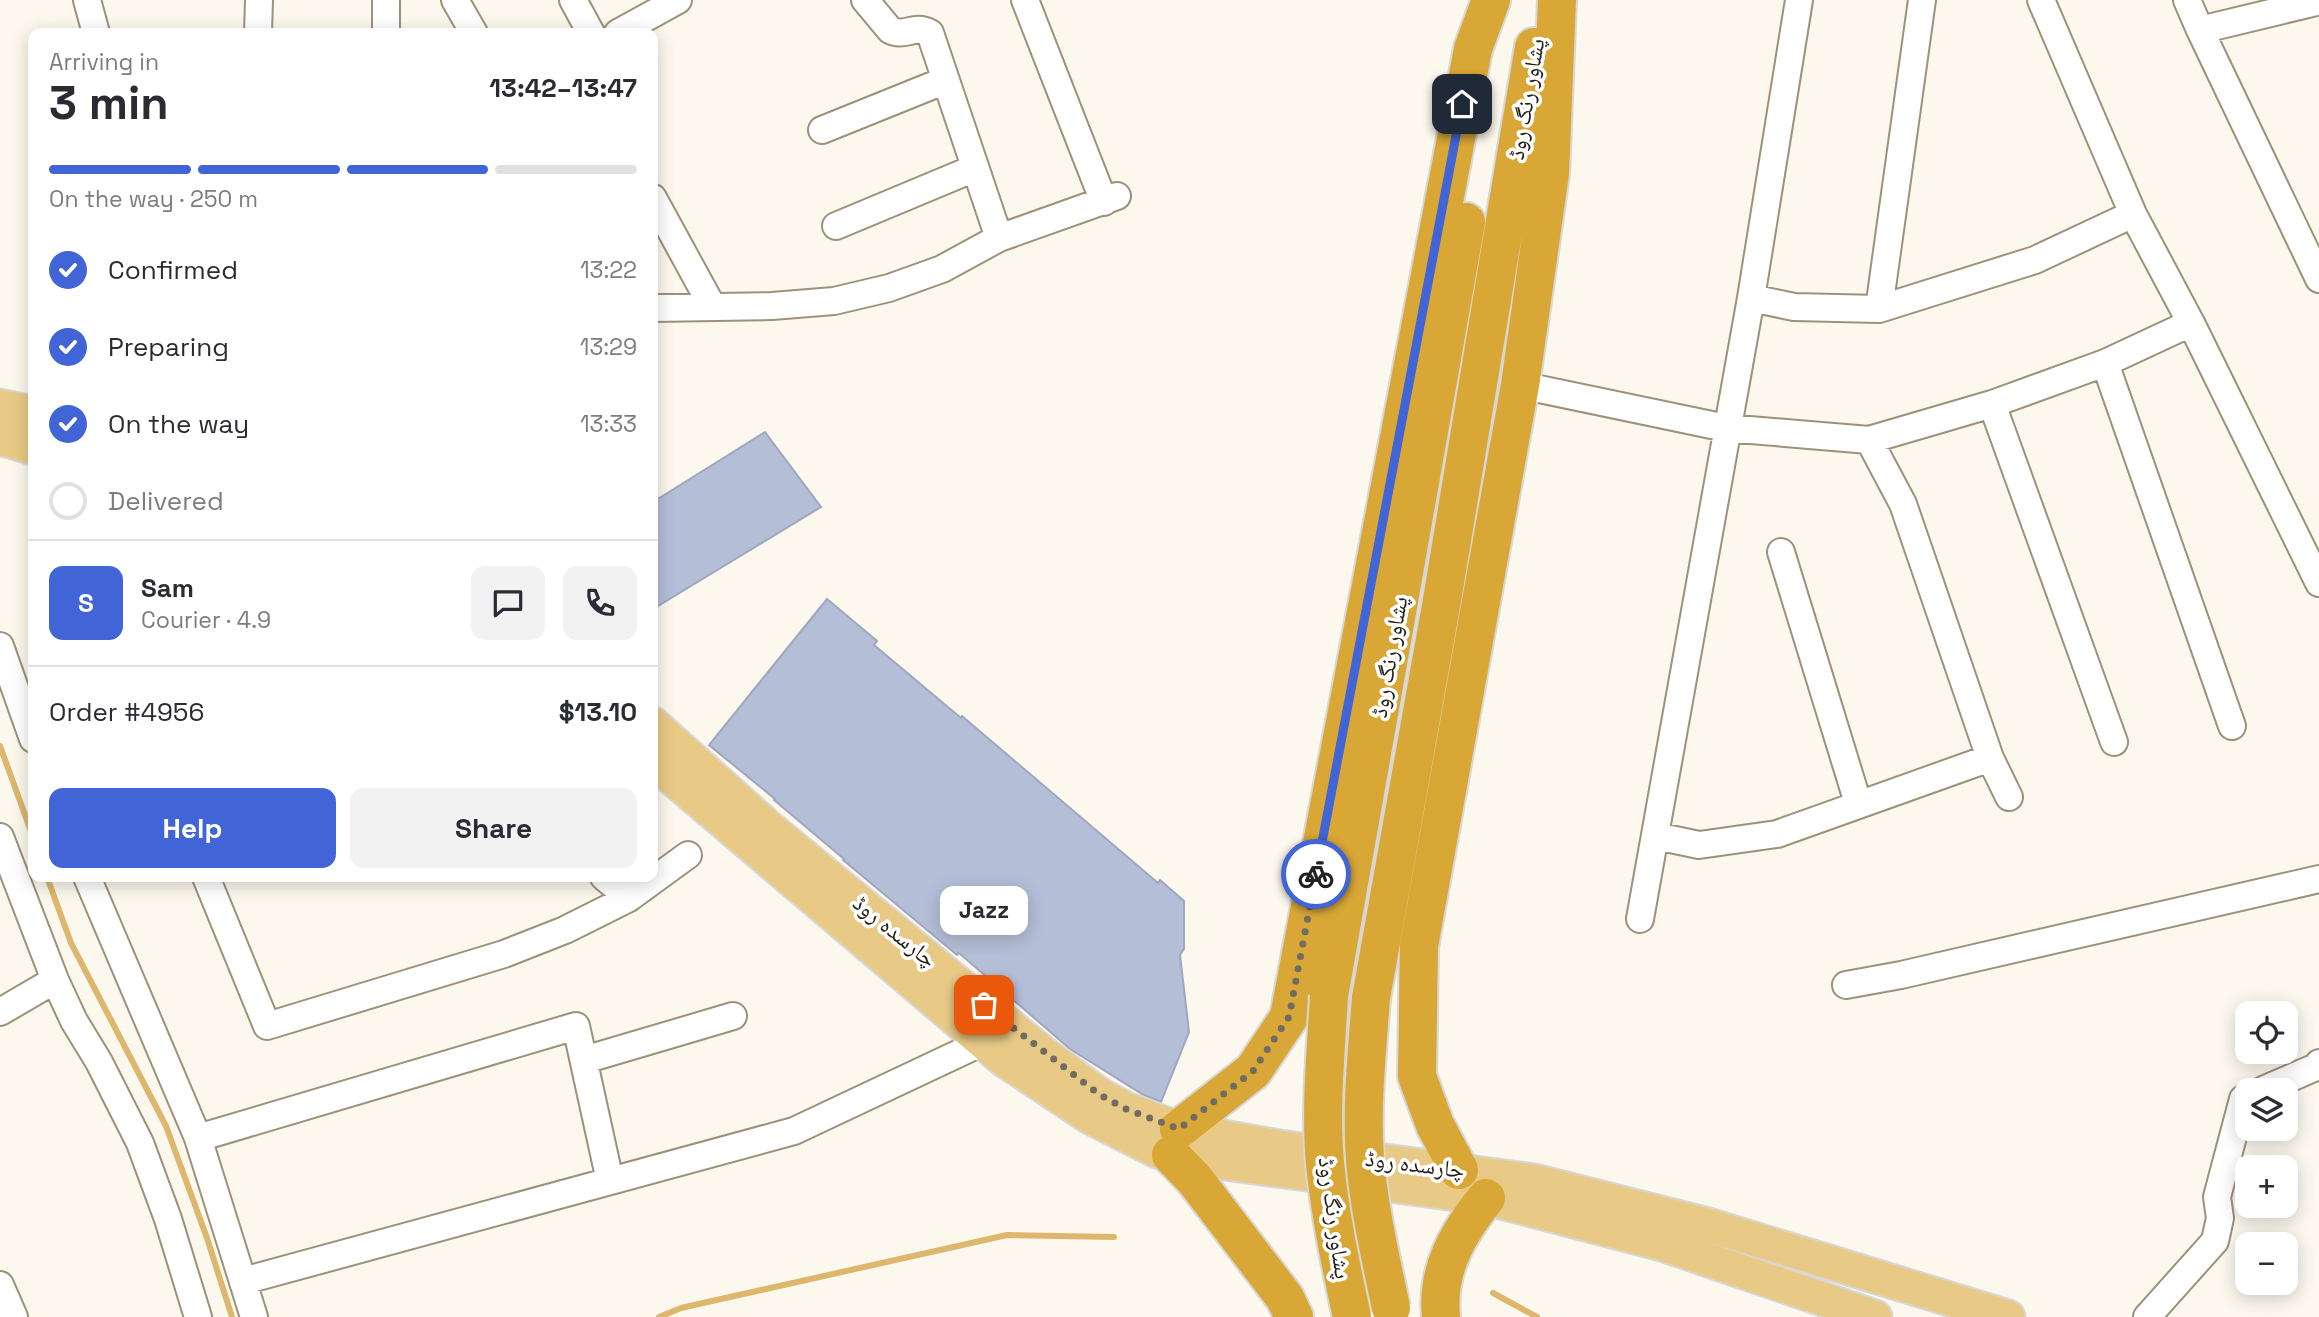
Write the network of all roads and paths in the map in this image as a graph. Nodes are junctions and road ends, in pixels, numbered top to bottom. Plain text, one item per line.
1 (87, 0) edge
2 (259, 0) edge
3 (386, 0) edge
4 (455, 0) edge
5 (573, 0) edge
6 (678, 0) edge
7 (865, 0) edge
8 (1025, 0) edge
9 (1491, 0) edge
10 (1506, 0) edge
11 (1542, 0) edge
12 (1557, 0) edge
13 (1798, 0) edge
14 (1922, 0) edge
15 (2040, 0) edge
16 (2187, 0) edge
17 (2316, 2) dead end
18 (95, 28) edge
19 (258, 28) edge
20 (386, 28) edge
21 (471, 28) edge
22 (588, 28) edge
23 (627, 28) edge
24 (2200, 30) junction
25 (946, 80) junction
26 (822, 130) dead end
27 (975, 168) junction
28 (658, 207) edge
29 (2133, 214) junction
30 (836, 226) dead end
31 (999, 238) junction
32 (2319, 279) edge
33 (1751, 298) junction
34 (712, 306) junction
35 (658, 308) edge
36 (1879, 309) junction
37 (2191, 323) junction
38 (2105, 363) junction
39 (1520, 385) junction
40 (1993, 404) junction
41 (0, 406) edge
42 (28, 412) edge
43 (1726, 428) junction
44 (0, 438) edge
45 (1869, 440) junction
46 (28, 446) edge
47 (1781, 552) dead end
48 (2319, 583) edge
49 (0, 646) edge
50 (28, 725) edge
51 (2232, 726) dead end
52 (658, 728) edge
53 (2114, 742) dead end
54 (1990, 758) junction
55 (658, 766) edge
56 (2009, 797) dead end
57 (1858, 803) junction
58 (1656, 836) junction
59 (0, 837) edge
60 (688, 855) dead end
61 (658, 877) edge
62 (2319, 879) edge
63 (89, 882) edge
64 (208, 882) edge
65 (610, 882) edge
66 (651, 882) edge
67 (629, 898) junction
68 (1640, 919) dead end
69 (55, 980) junction
70 (1846, 985) dead end
71 (0, 1012) edge
72 (733, 1016) dead end
73 (983, 1042) junction
74 (584, 1060) junction
75 (2319, 1063) edge
76 (2291, 1078) edge
77 (2235, 1129) edge
78 (198, 1138) junction
79 (1175, 1142) junction
80 (1459, 1170) junction
81 (610, 1181) junction
82 (1486, 1198) junction
83 (243, 1281) junction
84 (0, 1285) edge
85 (1392, 1313) edge
86 (14, 1317) edge
87 (198, 1317) edge
88 (254, 1317) edge
89 (1294, 1317) edge
90 (1352, 1317) edge
91 (1441, 1317) edge
92 (1875, 1317) edge
93 (2007, 1317) edge
94 (2147, 1317) edge

1 - 18 street
2 - 19 street
3 - 20 street
4 - 21 street
5 - 22 street
6 - 23 street
7 - 25 street
8 - 31 street
9 - 79 highway
10 - 90 highway, پشاور رنگ روڈ, bridge
11 - 85 highway, پشاور رنگ روڈ, bridge
12 - 39 highway
13 - 33 street
14 - 36 street
15 - 29 street
16 - 24 street
17 - 24 street
24 - 32 street
25 - 26 street
25 - 27 street
27 - 30 street
27 - 31 street
28 - 34 street
29 - 36 street
29 - 37 street
31 - 34 street
33 - 36 street
33 - 43 street
34 - 35 street
37 - 38 street
37 - 48 street
38 - 40 street
38 - 51 street
39 - 43 street
39 - 80 highway
40 - 45 street
40 - 53 street
41 - 42 main road
43 - 45 street
43 - 58 street
44 - 46 main road
45 - 54 street
47 - 57 street
49 - 50 street
52 - 79 main road, چارسدہ روڈ
54 - 56 street
54 - 57 street
55 - 73 main road, چارسدہ روڈ
57 - 58 street
58 - 68 street
59 - 69 street
60 - 61 street
62 - 70 street
63 - 78 street
64 - 67 street
65 - 67 street
66 - 67 street
69 - 71 street
69 - 87 street
72 - 74 street
73 - 79 main road, چارسدہ روڈ
73 - 81 street
74 - 78 street
74 - 81 street
75 - 76 street
77 - 94 street
78 - 83 street
79 - 80 main road, چارسدہ روڈ
79 - 82 main road, چارسدہ روڈ
79 - 89 highway
80 - 93 main road, چارسدہ روڈ
81 - 83 street
82 - 91 highway
82 - 92 main road, چارسدہ روڈ
83 - 88 street
84 - 86 street

